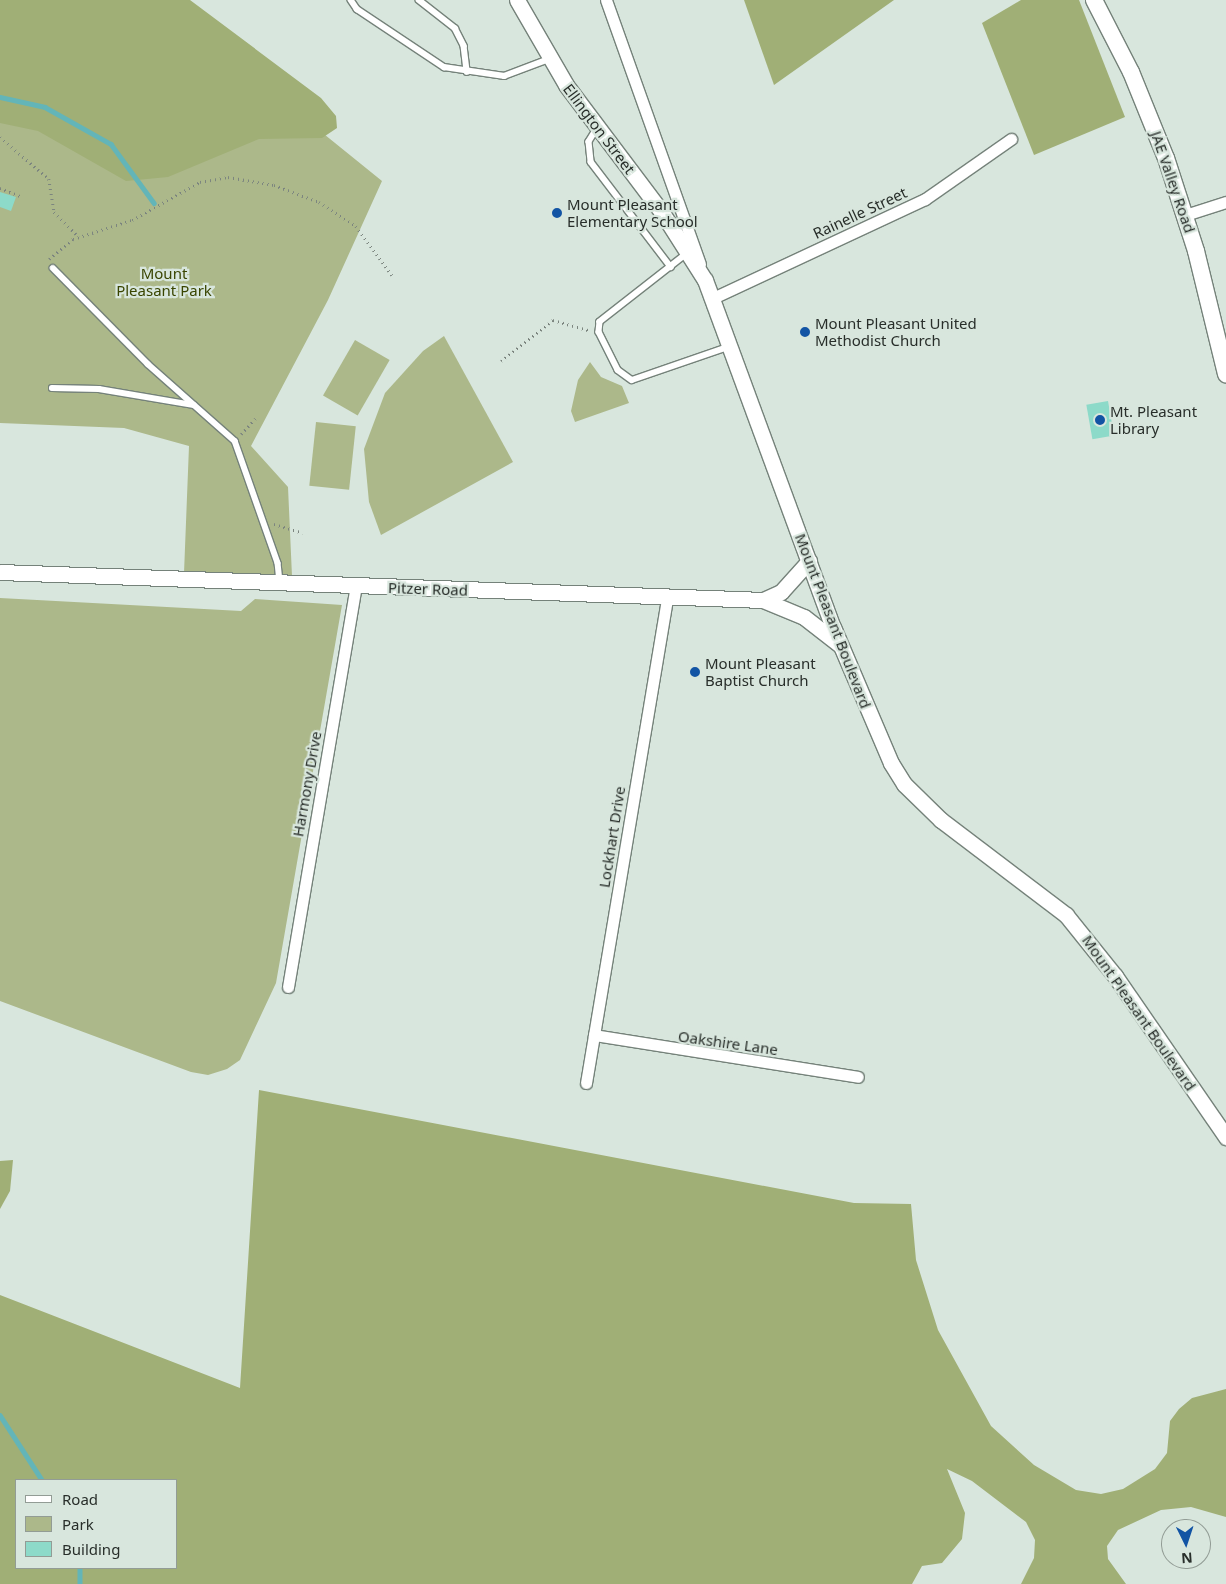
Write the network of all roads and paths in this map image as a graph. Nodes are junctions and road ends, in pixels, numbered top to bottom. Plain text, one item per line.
1 (351, 0) edge
2 (420, 0) edge
3 (517, 0) edge
4 (606, 0) edge
5 (1094, 0) edge
6 (549, 59) junction
7 (467, 72) junction
8 (598, 127) junction
9 (0, 137) edge
10 (1011, 139) dead end
11 (0, 188) edge
12 (20, 196) dead end
13 (1226, 202) edge
14 (1185, 215) junction
15 (79, 237) junction
16 (689, 253) junction
17 (44, 266) dead end
18 (671, 267) junction
19 (53, 268) dead end
20 (392, 275) dead end
21 (705, 280) junction
22 (713, 298) junction
23 (599, 332) junction
24 (732, 345) junction
25 (501, 361) dead end
26 (1226, 374) edge
27 (52, 388) dead end
28 (194, 405) junction
29 (256, 419) dead end
30 (235, 441) junction
31 (280, 524) dead end
32 (303, 533) dead end
33 (809, 561) junction
34 (0, 572) edge
35 (280, 583) junction
36 (356, 587) junction
37 (668, 595) junction
38 (763, 600) junction
39 (842, 647) junction
40 (288, 987) dead end
41 (594, 1035) junction
42 (858, 1077) dead end
43 (586, 1083) dead end
44 (1226, 1137) edge

1 - 7 lane
2 - 7 lane
3 - 6 street, Ellington Street
4 - 21 street, Mount Pleasant Boulevard
5 - 14 main road, JAE Valley Road
6 - 7 lane
6 - 8 street, Ellington Street
8 - 16 street, Ellington Street
8 - 18 lane
9 - 15 path
10 - 22 street, Rainelle Street
11 - 12 path
13 - 14 street
14 - 26 main road, JAE Valley Road
15 - 17 path
15 - 20 path
16 - 18 lane
16 - 21 street, Ellington Street
18 - 23 lane
19 - 28 lane
21 - 22 street, Mount Pleasant Boulevard
22 - 24 street, Mount Pleasant Boulevard
23 - 24 lane
23 - 25 path
24 - 33 street, Mount Pleasant Boulevard
27 - 28 lane
28 - 30 lane
29 - 30 path
30 - 35 lane
31 - 32 path
33 - 38 street
33 - 39 street, Mount Pleasant Boulevard
34 - 35 street, Pitzer Road
35 - 36 street, Pitzer Road
36 - 37 street, Pitzer Road
36 - 40 street, Harmony Drive
37 - 38 street, Pitzer Road
37 - 41 street, Lockhart Drive
38 - 39 street, Pitzer Road
39 - 44 street, Mount Pleasant Boulevard
41 - 42 street, Oakshire Lane
41 - 43 street, Lockhart Drive

